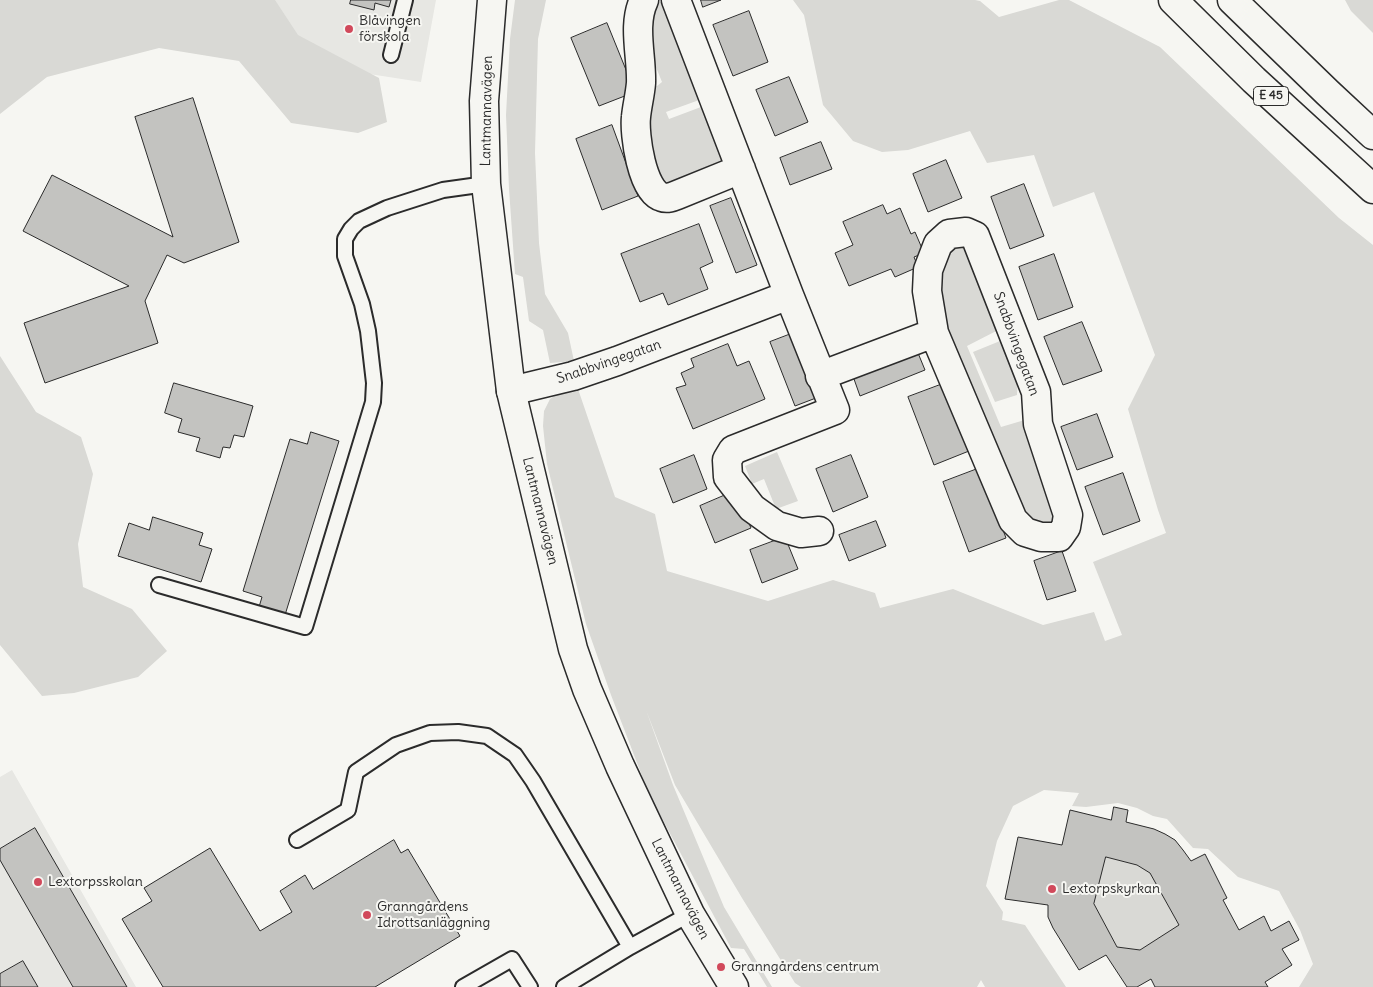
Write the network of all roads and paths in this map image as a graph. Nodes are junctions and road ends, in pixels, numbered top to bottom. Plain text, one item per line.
1 (405, 0) edge
2 (492, 0) edge
3 (644, 0) edge
4 (676, 0) edge
5 (1173, 0) edge
6 (1232, 0) edge
7 (391, 55) dead end
8 (1373, 135) edge
9 (741, 169) junction
10 (486, 184) junction
11 (1373, 189) edge
12 (789, 295) junction
13 (934, 333) junction
14 (820, 376) junction
15 (511, 391) junction
16 (819, 531) dead end
17 (159, 586) dead end
18 (298, 840) dead end
19 (690, 914) junction
20 (630, 948) junction
21 (463, 987) edge
22 (530, 987) edge
23 (564, 987) edge
24 (734, 987) edge

1 - 7 lane
2 - 10 main road, Lantmannavägen
3 - 9 main road
4 - 9 main road
5 - 11 main road, E 45
6 - 8 main road
9 - 12 main road
10 - 15 main road, Lantmannavägen
10 - 17 lane
12 - 14 main road
12 - 15 main road, Snabbvingegatan
13 - 13 main road, Snabbvingegatan
13 - 14 main road
14 - 16 main road
15 - 19 main road, Lantmannavägen
18 - 20 lane
19 - 20 lane
19 - 24 main road, Lantmannavägen
20 - 23 lane
21 - 22 lane

